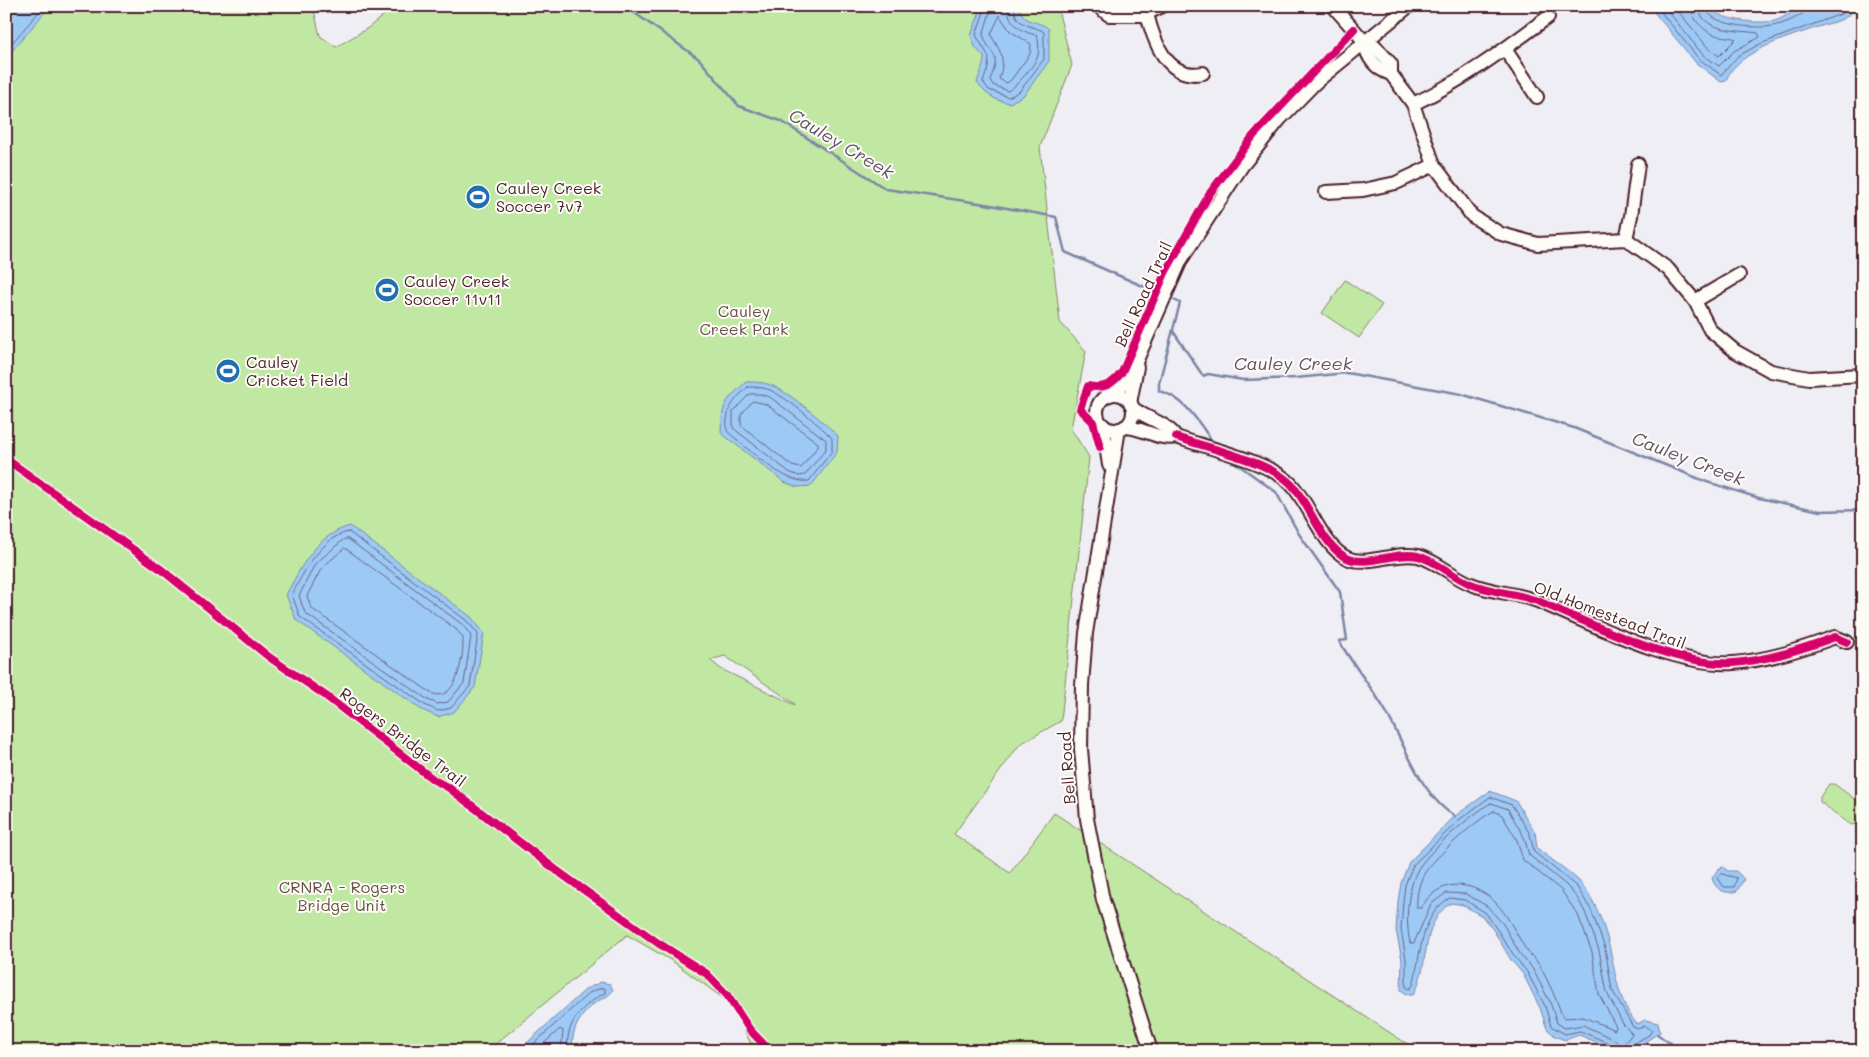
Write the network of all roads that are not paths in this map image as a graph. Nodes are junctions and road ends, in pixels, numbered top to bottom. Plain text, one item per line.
1 (1098, 6) edge
2 (1162, 6) edge
3 (1333, 6) edge
4 (1409, 6) edge
5 (1147, 14) junction
6 (1548, 17) dead end
7 (1364, 41) junction
8 (1505, 49) junction
9 (1203, 73) dead end
10 (1537, 97) dead end
11 (1413, 104) junction
12 (1638, 164) dead end
13 (1434, 165) junction
14 (1326, 192) dead end
15 (1626, 239) junction
16 (1739, 276) dead end
17 (1695, 301) junction
18 (1136, 362) junction
19 (1863, 375) edge
20 (1110, 395) junction
21 (1132, 405) junction
22 (1103, 425) junction
23 (1122, 428) junction
24 (1176, 437) junction
25 (1111, 477) junction
26 (1847, 642) dead end
27 (1151, 1051) edge

1 - 5 street
2 - 5 street
3 - 7 street
4 - 7 street, Bell Road
5 - 9 street
6 - 8 street
7 - 11 street
7 - 18 street, Bell Road
8 - 10 street
8 - 11 street
11 - 13 street
12 - 15 street
13 - 14 street
13 - 15 street
15 - 17 street
16 - 17 street
17 - 19 street
18 - 20 street, Bell Road
18 - 21 street, Bell Road
20 - 21 street
20 - 22 street, Bell Road
21 - 23 street, Bell Road
21 - 24 street
22 - 23 street
22 - 25 street, Bell Road
23 - 24 street
23 - 25 street, Bell Road
24 - 26 street, Old Homestead Trail
25 - 27 street, Bell Road

